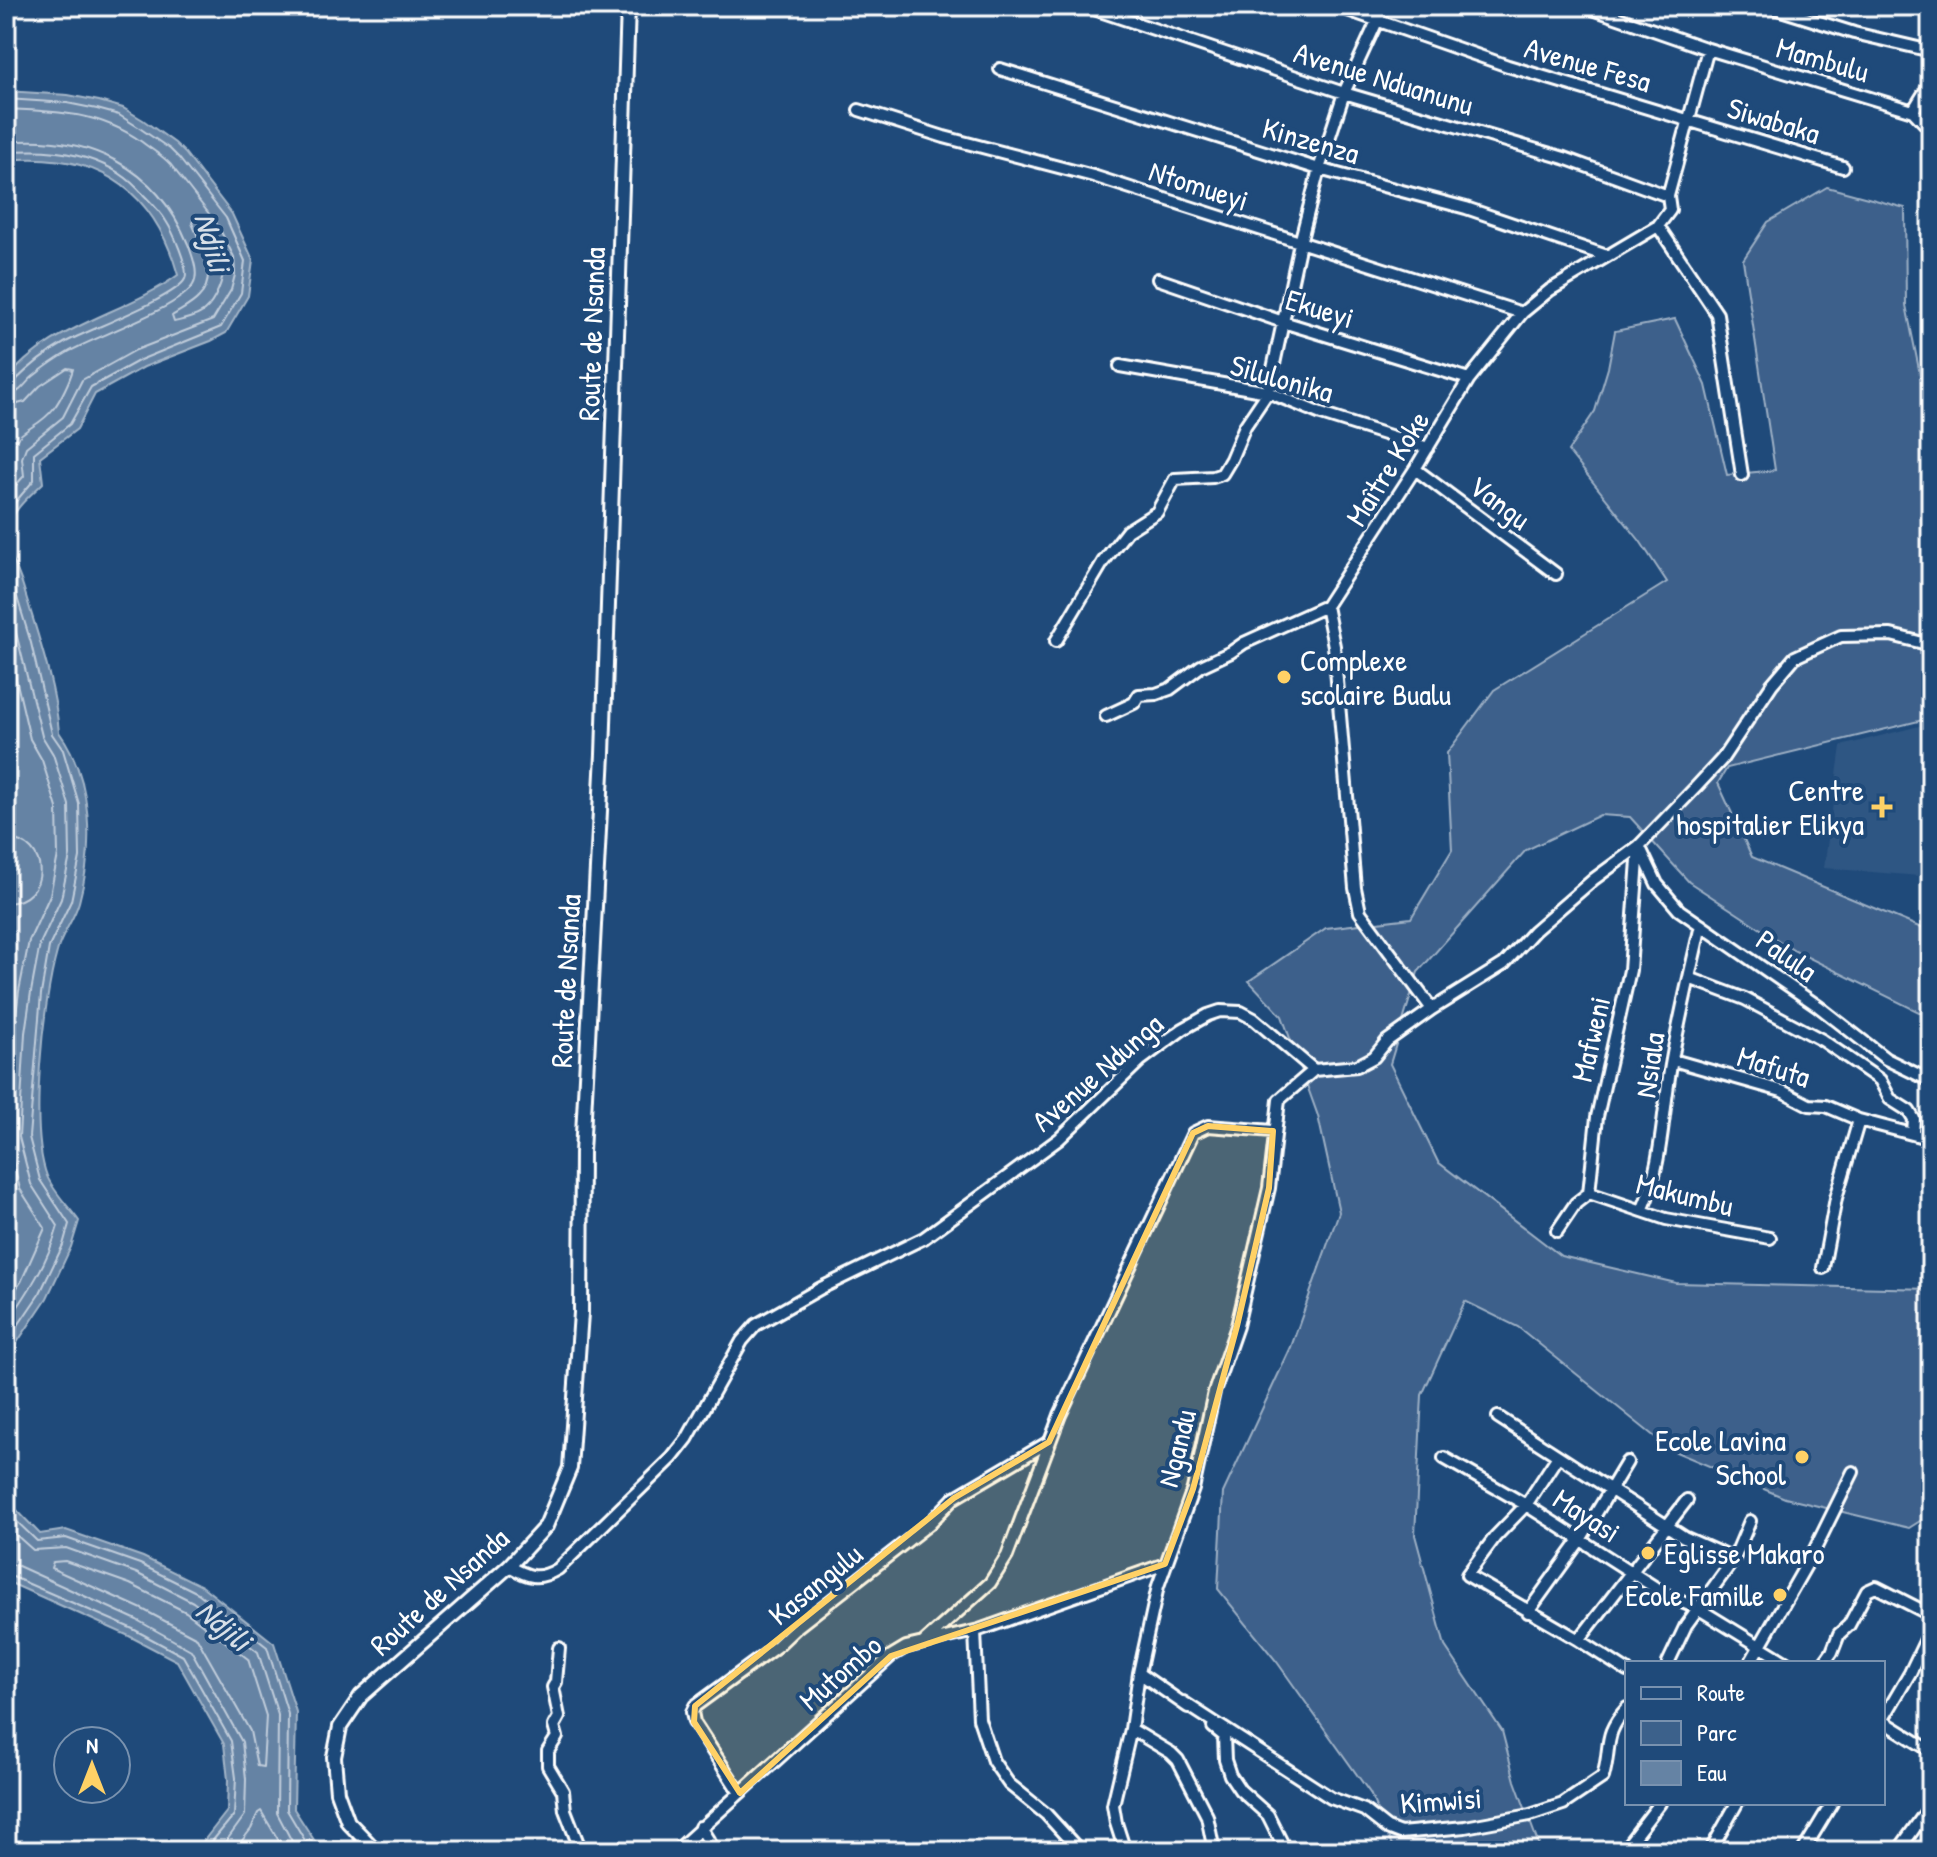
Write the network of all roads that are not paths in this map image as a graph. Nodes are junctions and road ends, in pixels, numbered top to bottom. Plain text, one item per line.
1 (628, 6) edge
2 (1085, 6) edge
3 (1336, 6) edge
4 (1384, 6) edge
5 (1584, 6) edge
6 (1768, 6) edge
7 (1379, 21) junction
8 (1708, 49) junction
9 (1931, 51) edge
10 (1000, 69) dead end
11 (1931, 82) edge
12 (1344, 93) junction
13 (859, 110) dead end
14 (1913, 111) junction
15 (1690, 119) junction
16 (1931, 130) edge
17 (1843, 167) dead end
18 (1319, 169) junction
19 (1668, 196) junction
20 (1658, 226) junction
21 (1300, 243) junction
22 (1607, 256) junction
23 (1158, 279) dead end
24 (1522, 313) junction
25 (1283, 322) junction
26 (1120, 366) dead end
27 (1469, 379) junction
28 (1268, 392) junction
29 (1428, 448) junction
30 (1415, 469) junction
31 (1742, 475) dead end
32 (1556, 574) dead end
33 (1326, 606) junction
34 (1056, 641) dead end
35 (1931, 645) edge
36 (1106, 716) dead end
37 (1639, 846) junction
38 (1701, 925) junction
39 (1689, 978) junction
40 (1432, 1009) junction
41 (1673, 1060) junction
42 (1314, 1070) junction
43 (1931, 1081) edge
44 (1859, 1120) junction
45 (1273, 1131) junction
46 (1913, 1133) junction
47 (1931, 1139) edge
48 (1589, 1193) junction
49 (1642, 1211) junction
50 (1557, 1231) dead end
51 (1770, 1238) dead end
52 (1823, 1268) dead end
53 (1498, 1417) dead end
54 (1049, 1442) junction
55 (1558, 1456) junction
56 (1444, 1458) dead end
57 (1627, 1462) dead end
58 (1853, 1472) dead end
59 (1612, 1491) junction
60 (1687, 1500) dead end
61 (1526, 1505) junction
62 (1750, 1521) dead end
63 (1667, 1526) junction
64 (1580, 1540) junction
65 (1734, 1559) junction
66 (1165, 1564) junction
67 (509, 1566) junction
68 (1631, 1573) junction
69 (1699, 1609) junction
70 (1528, 1612) junction
71 (1931, 1615) edge
72 (1931, 1629) edge
73 (975, 1631) junction
74 (1579, 1640) junction
75 (923, 1643) junction
76 (1760, 1646) junction
77 (559, 1648) dead end
78 (1669, 1661) edge
79 (1751, 1661) edge
80 (1784, 1661) edge
81 (1825, 1661) edge
82 (1625, 1670) edge
83 (1139, 1673) junction
84 (1183, 1702) junction
85 (1625, 1710) edge
86 (1885, 1717) edge
87 (1885, 1721) edge
88 (1131, 1729) junction
89 (1931, 1751) edge
90 (740, 1793) junction
91 (1658, 1805) edge
92 (1736, 1805) edge
93 (1831, 1805) edge
94 (1931, 1805) edge
95 (700, 1827) junction
96 (1713, 1846) dead end
97 (1124, 1849) edge
98 (376, 1851) edge
99 (581, 1851) edge
100 (676, 1851) edge
101 (715, 1851) edge
102 (1084, 1851) edge
103 (1108, 1851) edge
104 (1214, 1851) edge
105 (1286, 1851) edge
106 (1623, 1851) edge
107 (1803, 1851) edge
108 (1898, 1851) edge

1 - 67 street, Route de Nsanda
2 - 12 street, Avenue Nduanunu
3 - 7 street, Avenue Fesa
4 - 7 street
5 - 8 street, Mambulu
6 - 9 street
7 - 12 street
7 - 15 street, Avenue Fesa
8 - 14 street, Mambulu
8 - 15 street
10 - 18 street, Kinzenza
11 - 14 street
12 - 18 street
12 - 19 street, Avenue Nduanunu
13 - 21 street, Ntomueyi
14 - 16 street
15 - 17 street, Siwabaka
15 - 19 street
18 - 21 street
18 - 22 street, Kinzenza
19 - 20 street
20 - 22 street, Maître Koke
20 - 31 street
21 - 24 street, Ntomueyi
21 - 25 street
22 - 24 street, Maître Koke
23 - 25 street, Ekueyi
24 - 27 street, Maître Koke
25 - 27 street, Ekueyi
25 - 28 street
26 - 28 street, Silulonika
27 - 29 street, Maître Koke
28 - 29 street, Silulonika
28 - 34 street
29 - 30 street, Maître Koke
30 - 32 street, Vangu
30 - 33 street, Maître Koke
33 - 36 street
33 - 40 street
35 - 37 street
37 - 38 street, Palula
37 - 40 street
37 - 48 street, Mafweni
38 - 39 street, Nsiala
38 - 43 street, Palula
39 - 41 street, Nsiala
39 - 46 street
40 - 42 street
41 - 44 street, Mafuta
41 - 49 street, Nsiala
42 - 45 street, Ngandu
42 - 67 street, Avenue Ndunga
44 - 46 street, Mafuta
44 - 52 street
45 - 54 street
45 - 66 street, Ngandu
46 - 47 street, Mafuta
48 - 49 street, Makumbu
48 - 50 street
49 - 51 street, Makumbu
53 - 55 street
54 - 75 street
54 - 90 street, Kasangulu
55 - 59 street
55 - 61 street
56 - 61 street, Mayasi
57 - 59 street
58 - 76 street
59 - 63 street
59 - 64 street
60 - 63 street
61 - 64 street, Mayasi
61 - 70 street, Mayasi
62 - 65 street
63 - 65 street
63 - 68 street
64 - 68 street, Mayasi
64 - 70 street
65 - 69 street
66 - 73 street, Mutombo
66 - 83 street, Ngandu
67 - 98 street, Route de Nsanda
68 - 69 street, Mayasi
68 - 74 street
69 - 76 street, Mayasi
69 - 78 street
70 - 74 street
71 - 81 street
72 - 86 street
73 - 75 street, Mutombo
73 - 102 street
74 - 82 street
75 - 90 street, Mutombo
76 - 79 street
76 - 80 street, Mayasi
77 - 99 street
83 - 84 street
83 - 88 street, Ngandu
84 - 85 street, Kimwisi
84 - 105 street
87 - 89 street
88 - 97 street, Ngandu
88 - 104 street
90 - 95 street, Mutombo
91 - 106 street
92 - 96 street
93 - 107 street
94 - 108 street
95 - 100 street, Mutombo
95 - 101 street
97 - 103 street

